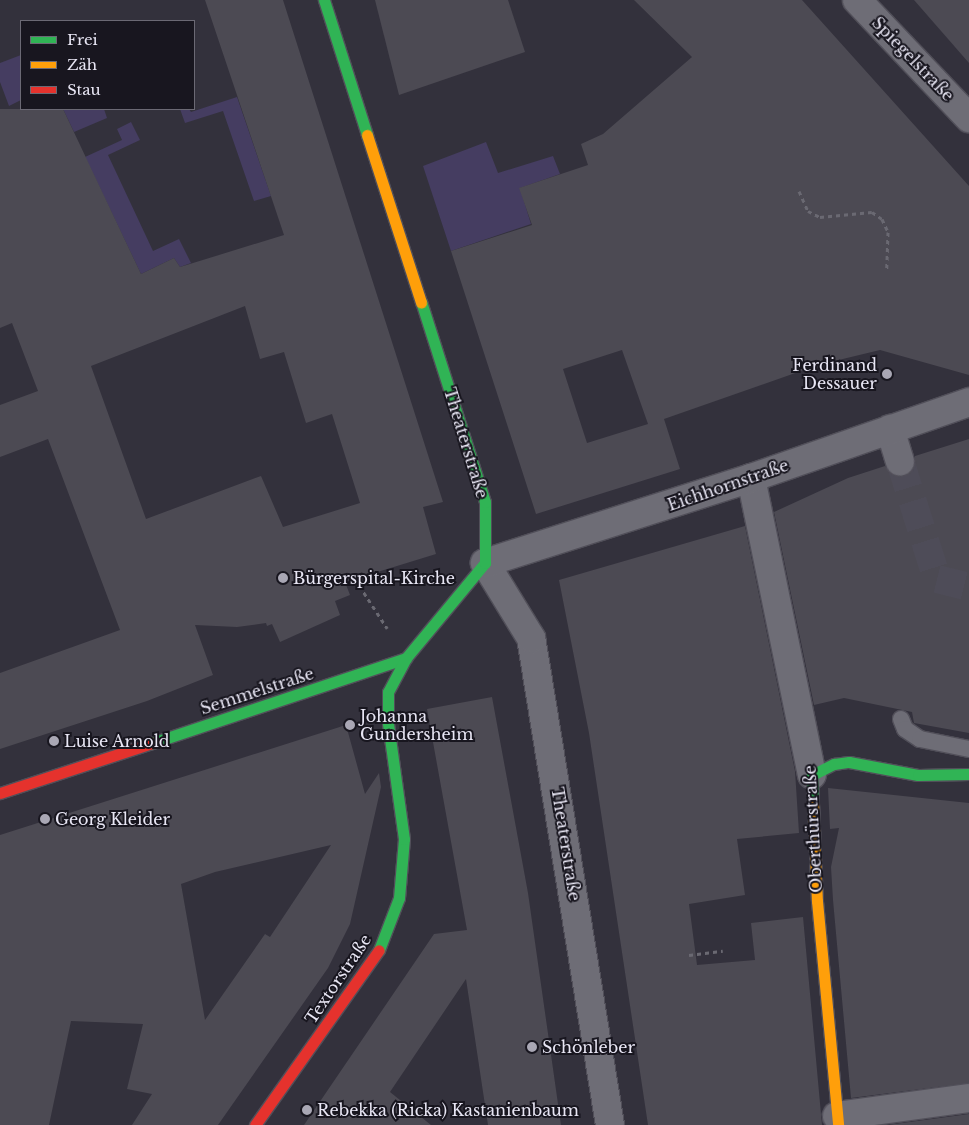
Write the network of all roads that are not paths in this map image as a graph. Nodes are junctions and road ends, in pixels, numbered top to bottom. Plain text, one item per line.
1 (324, 0) edge
2 (857, 0) edge
3 (969, 118) edge
4 (969, 402) edge
5 (890, 429) junction
6 (900, 461) tunnel mouth
7 (751, 478) junction
8 (485, 563) junction
9 (406, 658) junction
10 (901, 719) dead end
11 (969, 748) edge
12 (969, 774) edge
13 (812, 775) junction
14 (0, 792) edge
15 (969, 1098) edge
16 (837, 1120) edge
17 (255, 1125) edge
18 (610, 1125) edge

1 - 8 street, Theaterstraße
2 - 3 street, Spiegelstraße
4 - 5 street, Eichhornstraße
5 - 6 street
5 - 7 street, Eichhornstraße
7 - 8 street, Eichhornstraße
7 - 13 street, Oberthürstraße
8 - 9 street
8 - 18 street, Theaterstraße
9 - 14 street, Semmelstraße
9 - 17 street, Textorstraße
10 - 11 lane
12 - 13 street
13 - 16 street, Oberthürstraße
15 - 16 street

